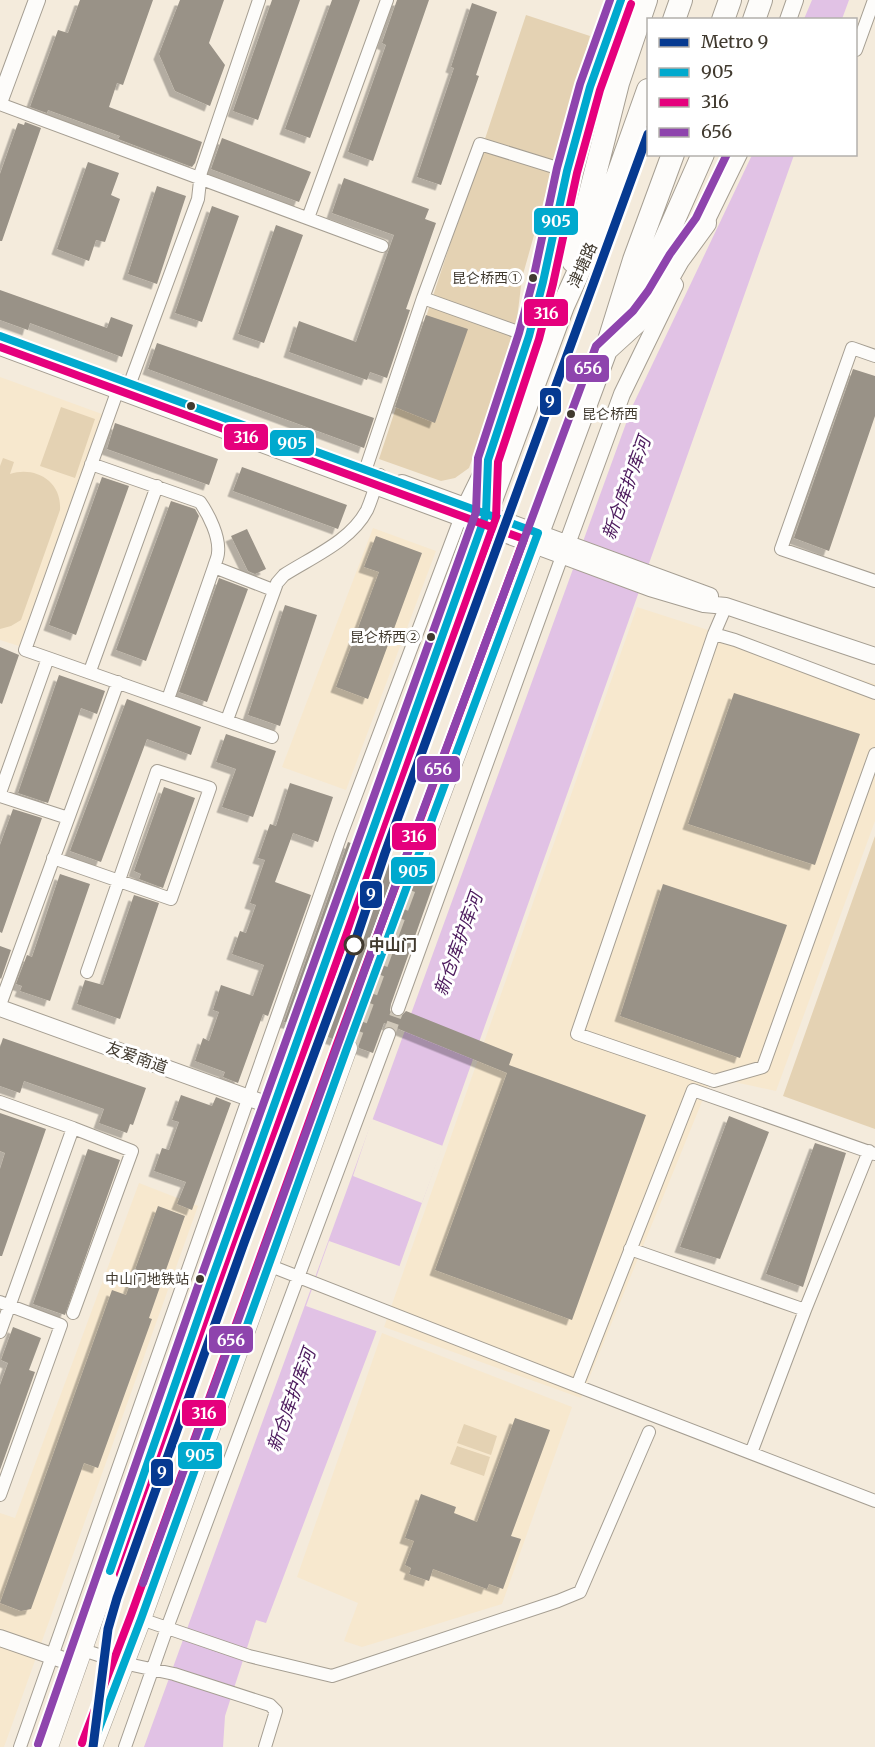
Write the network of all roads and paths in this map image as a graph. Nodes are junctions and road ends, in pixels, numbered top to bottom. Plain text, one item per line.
1 (37, 0) edge
2 (259, 0) edge
3 (387, 0) edge
4 (621, 0) edge
5 (646, 0) edge
6 (681, 0) edge
7 (730, 0) edge
8 (761, 0) edge
9 (795, 0) edge
10 (874, 0) edge
11 (675, 18) edge
12 (724, 18) edge
13 (755, 18) edge
14 (789, 18) edge
15 (857, 45) edge
16 (647, 93) edge
17 (0, 102) edge
18 (672, 156) edge
19 (702, 156) edge
20 (738, 156) edge
21 (567, 171) junction
22 (201, 180) junction
23 (308, 218) junction
24 (705, 223) junction
25 (382, 246) dead end
26 (423, 298) junction
27 (564, 306) junction
28 (0, 336) edge
29 (529, 336) junction
30 (0, 347) edge
31 (606, 350) junction
32 (875, 356) edge
33 (123, 387) junction
34 (91, 464) junction
35 (371, 478) junction
36 (157, 486) junction
37 (473, 516) junction
38 (536, 539) junction
39 (569, 551) junction
40 (214, 567) junction
41 (875, 581) edge
42 (273, 590) junction
43 (726, 606) junction
44 (714, 634) junction
45 (875, 656) edge
46 (48, 658) junction
47 (90, 671) junction
48 (118, 681) junction
49 (875, 693) edge
50 (168, 699) junction
51 (227, 720) junction
52 (272, 737) dead end
53 (875, 754) edge
54 (0, 795) edge
55 (68, 818) junction
56 (368, 846) tunnel mouth
57 (53, 858) junction
58 (415, 863) tunnel mouth
59 (119, 881) junction
60 (87, 972) dead end
61 (0, 1006) edge
62 (398, 1009) tunnel mouth
63 (302, 1031) tunnel mouth
64 (389, 1034) tunnel mouth
65 (347, 1048) tunnel mouth
66 (248, 1098) junction
67 (0, 1102) edge
68 (274, 1107) junction
69 (73, 1128) junction
70 (872, 1153) edge
71 (630, 1249) junction
72 (268, 1265) junction
73 (298, 1276) junction
74 (5, 1304) edge
75 (805, 1310) junction
76 (73, 1313) dead end
77 (0, 1332) edge
78 (577, 1386) junction
79 (649, 1431) dead end
80 (751, 1453) junction
81 (0, 1495) edge
82 (875, 1501) edge
83 (141, 1619) junction
84 (167, 1628) junction
85 (0, 1638) edge
86 (50, 1656) junction
87 (80, 1658) junction
88 (123, 1663) junction
89 (152, 1670) junction
90 (20, 1747) edge
91 (48, 1747) edge
92 (92, 1747) edge
93 (125, 1747) edge
94 (265, 1747) edge

1 - 17 street
2 - 22 street
3 - 23 street
4 - 21 street
5 - 27 highway
6 - 11 highway
7 - 12 highway
8 - 13 highway
9 - 14 street
10 - 15 street
16 - 27 highway, 津塘路
17 - 22 street
18 - 31 highway
19 - 31 highway
20 - 24 street
21 - 26 street
21 - 29 street
22 - 23 street
22 - 33 street
23 - 25 street
24 - 31 highway
24 - 39 street
26 - 29 street
26 - 35 street
27 - 37 highway, 津塘路
28 - 33 street
29 - 37 street
30 - 33 street
31 - 38 highway
32 - 41 street
33 - 34 street
33 - 35 street
34 - 36 street
34 - 46 street
35 - 37 street
35 - 42 street
36 - 40 street
36 - 47 street
37 - 38 street
37 - 56 main road, 津塘路
37 - 66 street
38 - 39 street
38 - 58 main road
39 - 43 street
39 - 62 street
40 - 42 street
40 - 50 street
42 - 51 street
43 - 44 street
43 - 45 street
44 - 49 street
44 - 53 street
46 - 47 street
46 - 54 street
47 - 48 street
48 - 50 street
48 - 55 street
50 - 51 street
51 - 52 street
54 - 55 street
55 - 57 street
57 - 59 street
57 - 61 street
59 - 59 street
59 - 60 street
61 - 66 street, 友爱南道
63 - 68 main road
64 - 73 street
65 - 72 main road
66 - 68 street, 友爱南道
66 - 86 street
67 - 69 street
68 - 87 main road
69 - 74 street
69 - 76 street
70 - 71 street
70 - 75 street
71 - 75 street
71 - 78 street
72 - 73 street
72 - 83 main road
73 - 78 street
73 - 84 street
74 - 77 street
74 - 81 street
75 - 80 street
78 - 80 street
79 - 84 street
80 - 82 street
83 - 84 street
83 - 88 main road
84 - 89 street
85 - 86 street
86 - 87 street
86 - 90 street
87 - 88 street
87 - 91 main road
88 - 89 street
88 - 92 main road
89 - 93 street
89 - 94 street

